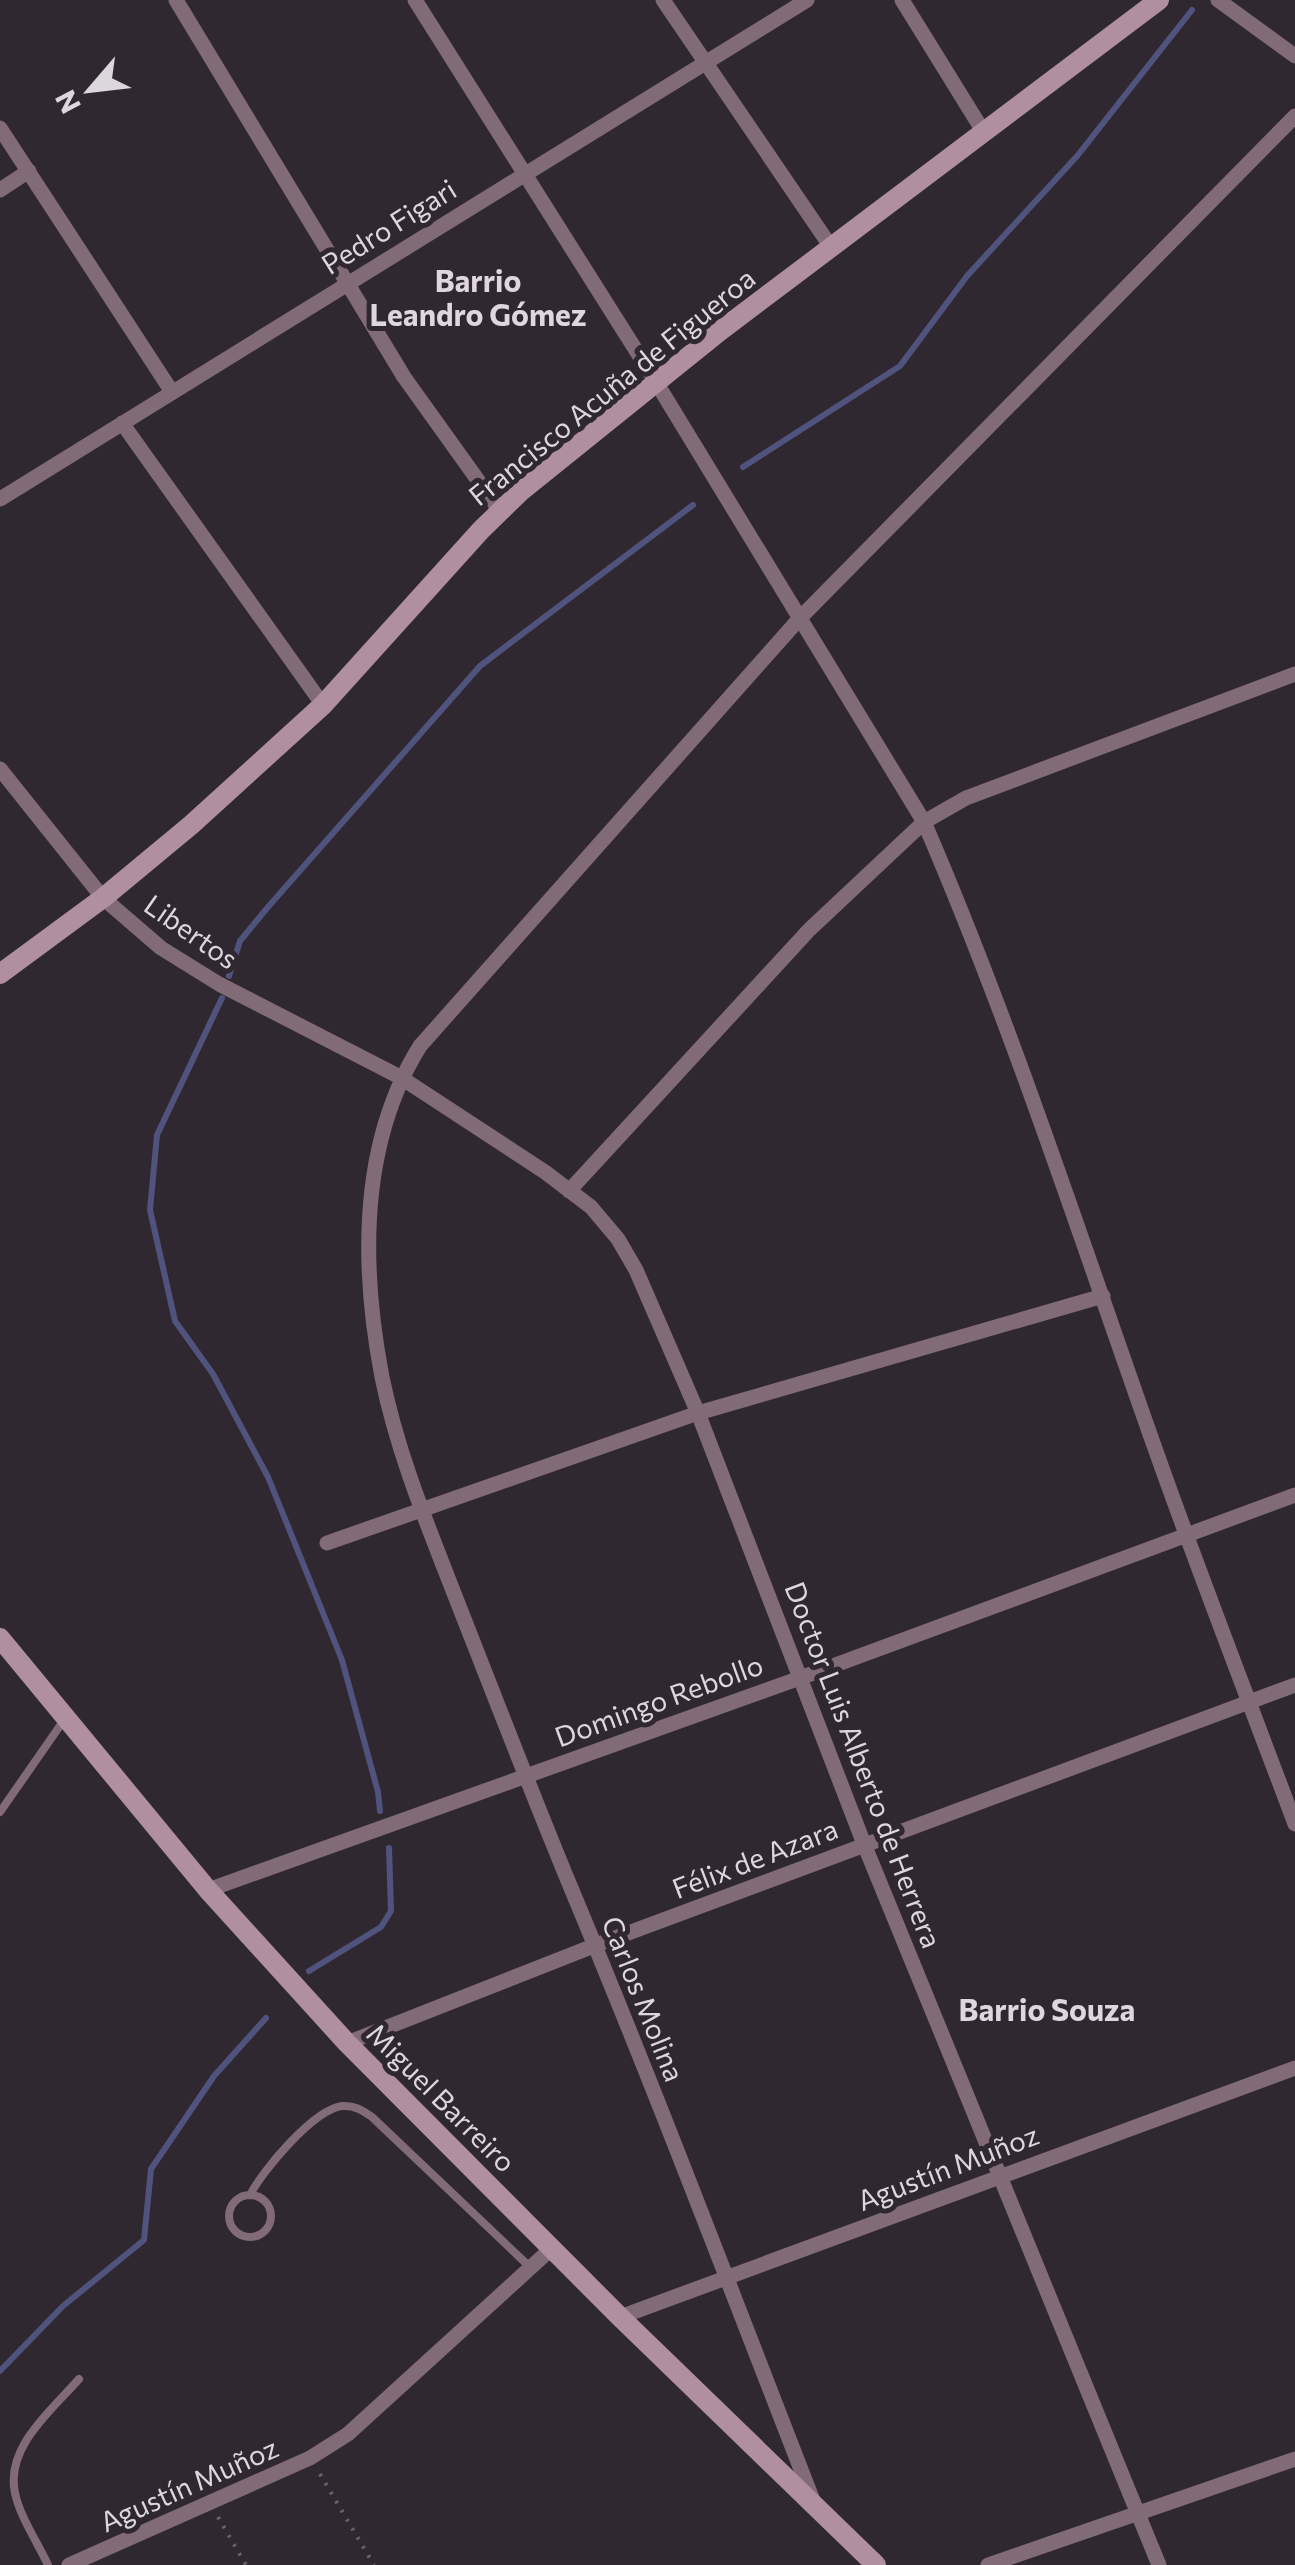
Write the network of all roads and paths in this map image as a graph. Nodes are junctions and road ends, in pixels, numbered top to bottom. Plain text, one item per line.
1 (176, 0) edge
2 (415, 0) edge
3 (663, 0) edge
4 (807, 0) edge
5 (902, 0) edge
6 (1159, 0) edge
7 (1218, 0) edge
8 (1295, 56) edge
9 (703, 63) junction
10 (1295, 116) edge
11 (0, 128) edge
12 (983, 131) junction
13 (29, 172) junction
14 (522, 174) junction
15 (0, 190) edge
16 (831, 247) junction
17 (345, 283) junction
18 (656, 382) junction
19 (172, 392) junction
20 (122, 423) junction
21 (0, 499) edge
22 (500, 511) junction
23 (800, 618) junction
24 (1295, 674) edge
25 (323, 705) junction
26 (0, 769) edge
27 (924, 822) junction
28 (104, 898) junction
29 (0, 974) edge
30 (400, 1077) junction
31 (570, 1190) junction
32 (1103, 1296) junction
33 (698, 1414) junction
34 (1295, 1495) edge
35 (422, 1511) junction
36 (1187, 1536) junction
37 (327, 1543) dead end
38 (0, 1638) edge
39 (800, 1678) junction
40 (1295, 1685) edge
41 (1249, 1702) junction
42 (66, 1717) junction
43 (525, 1776) junction
44 (0, 1812) edge
45 (1295, 1824) edge
46 (864, 1844) junction
47 (208, 1890) junction
48 (596, 1945) junction
49 (347, 2043) junction
50 (1295, 2068) edge
51 (1000, 2174) junction
52 (250, 2195) junction
53 (552, 2250) junction
54 (532, 2268) junction
55 (726, 2278) junction
56 (620, 2317) junction
57 (79, 2379) dead end
58 (310, 2458) junction
59 (1295, 2459) edge
60 (209, 2503) junction
61 (816, 2506) junction
62 (1138, 2515) junction
63 (48, 2565) edge
64 (70, 2565) edge
65 (246, 2565) edge
66 (374, 2565) edge
67 (876, 2565) edge
68 (988, 2565) edge
69 (1159, 2565) edge

1 - 17 street
2 - 14 street
3 - 9 street
4 - 9 street, Pedro Figari
5 - 12 street
6 - 12 street, Francisco Acuña de Figueroa
7 - 8 street
9 - 14 street, Pedro Figari
9 - 16 street
10 - 23 street, Carlos Molina
11 - 13 street
12 - 16 street, Francisco Acuña de Figueroa
13 - 15 street
13 - 19 street
14 - 17 street, Pedro Figari
14 - 18 street
16 - 18 street, Francisco Acuña de Figueroa
17 - 19 street, Pedro Figari
17 - 22 street
18 - 22 street, Francisco Acuña de Figueroa
18 - 23 street
19 - 20 street, Pedro Figari
20 - 21 street, Pedro Figari
20 - 25 street
22 - 25 street, Francisco Acuña de Figueroa
23 - 27 street
23 - 30 street, Carlos Molina
24 - 27 street
25 - 28 street, Francisco Acuña de Figueroa
26 - 28 street, Libertos
27 - 31 street
27 - 32 street
28 - 29 street, Francisco Acuña de Figueroa
28 - 30 street, Libertos
30 - 31 street, Doctor Luis Alberto de Herrera
30 - 35 street, Carlos Molina
31 - 33 street, Doctor Luis Alberto de Herrera
32 - 33 street
32 - 36 street
33 - 35 street
33 - 39 street, Doctor Luis Alberto de Herrera
34 - 36 street, Domingo Rebollo
35 - 37 street
35 - 43 street, Carlos Molina
36 - 39 street, Domingo Rebollo
36 - 41 street
38 - 42 street, Miguel Barreiro
39 - 43 street, Domingo Rebollo
39 - 46 street, Doctor Luis Alberto de Herrera
40 - 41 street, Félix de Azara
41 - 45 street
41 - 46 street, Félix de Azara
42 - 44 lane
42 - 47 street, Miguel Barreiro
43 - 47 street, Domingo Rebollo
43 - 48 street, Carlos Molina
46 - 48 street, Félix de Azara
46 - 51 street, Doctor Luis Alberto de Herrera
47 - 49 street, Miguel Barreiro
48 - 49 street, Félix de Azara
48 - 55 street, Carlos Molina
49 - 53 street, Miguel Barreiro
50 - 51 street, Agustín Muñoz
51 - 55 street, Agustín Muñoz
51 - 62 street, Doctor Luis Alberto de Herrera
52 - 52 lane
52 - 54 lane
53 - 54 street, Agustín Muñoz
53 - 56 street, Miguel Barreiro
54 - 58 street, Agustín Muñoz
55 - 56 street, Agustín Muñoz
55 - 61 street, Carlos Molina
56 - 61 street, Miguel Barreiro
57 - 63 lane
58 - 60 street, Agustín Muñoz
58 - 66 path
59 - 62 street
60 - 64 street, Agustín Muñoz
60 - 65 path
61 - 67 street, Miguel Barreiro
62 - 68 street
62 - 69 street, Doctor Luis Alberto de Herrera

